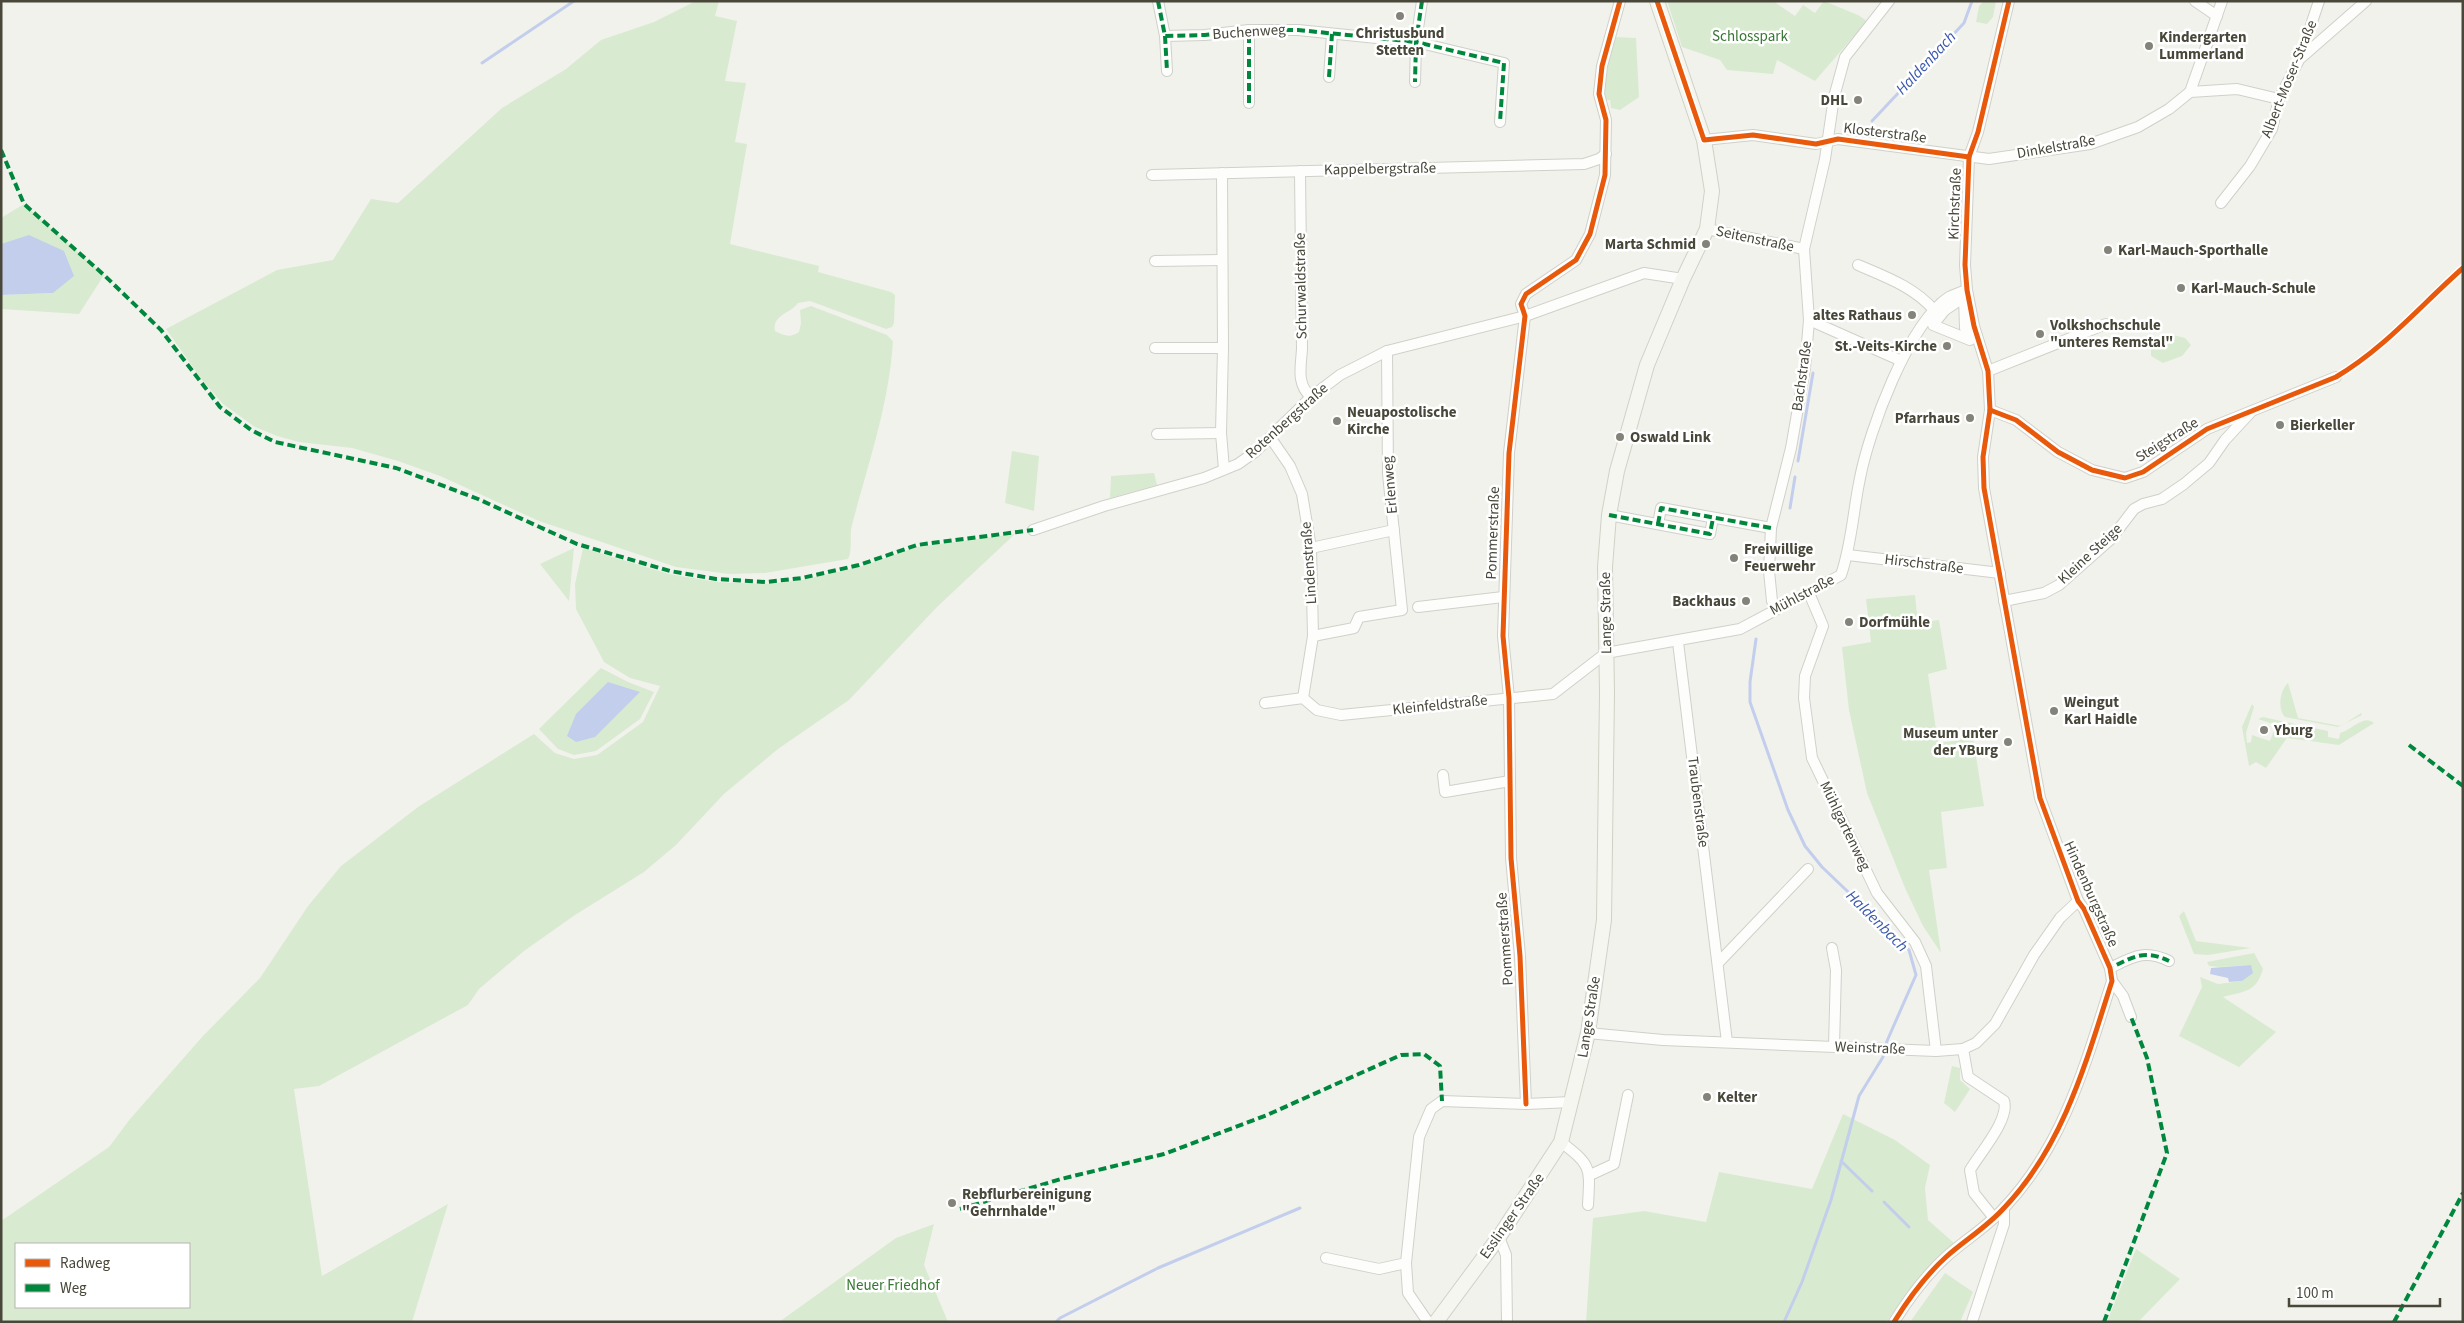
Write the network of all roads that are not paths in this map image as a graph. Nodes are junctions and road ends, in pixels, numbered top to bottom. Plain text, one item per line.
1 (1158, 1) edge
2 (1422, 1) edge
3 (1620, 1) edge
4 (1657, 1) edge
5 (1889, 1) edge
6 (2009, 1) edge
7 (2196, 1) edge
8 (2222, 1) edge
9 (2319, 1) edge
10 (2366, 1) edge
11 (2217, 16) junction
12 (1249, 30) junction
13 (1332, 34) junction
14 (1165, 36) junction
15 (1416, 42) junction
16 (2300, 58) junction
17 (1167, 72) dead end
18 (1329, 77) dead end
19 (1415, 82) dead end
20 (2190, 92) junction
21 (2279, 99) junction
22 (1249, 103) dead end
23 (1500, 122) dead end
24 (1704, 140) junction
25 (1828, 141) junction
26 (1606, 154) junction
27 (1969, 157) junction
28 (1300, 171) junction
29 (1222, 173) junction
30 (1152, 175) dead end
31 (2221, 203) dead end
32 (1707, 229) junction
33 (1804, 249) junction
34 (1222, 260) junction
35 (1155, 261) dead end
36 (1858, 265) dead end
37 (1683, 279) junction
38 (1967, 290) junction
39 (1934, 310) junction
40 (1525, 316) junction
41 (1809, 320) junction
42 (2106, 324) dead end
43 (1970, 340) joint
44 (1156, 348) dead end
45 (1223, 348) junction
46 (1387, 351) junction
47 (1900, 360) junction
48 (1988, 372) junction
49 (2336, 377) dead end
50 (1311, 397) junction
51 (1990, 410) junction
52 (2252, 410) junction
53 (1221, 433) junction
54 (1157, 434) dead end
55 (1270, 437) junction
56 (1224, 469) junction
57 (1609, 514) junction
58 (1713, 518) junction
59 (1658, 524) junction
60 (1771, 528) junction
61 (1033, 530) dead end
62 (1394, 530) junction
63 (1311, 548) junction
64 (1848, 555) junction
65 (2000, 573) junction
66 (1809, 593) junction
67 (1503, 597) junction
68 (2004, 601) junction
69 (1418, 607) dead end
70 (1776, 609) junction
71 (1313, 636) junction
72 (1678, 642) junction
73 (1606, 654) junction
74 (1303, 698) junction
75 (1509, 698) junction
76 (1265, 703) dead end
77 (1443, 775) dead end
78 (1510, 780) junction
79 (1808, 869) dead end
80 (2078, 901) junction
81 (1832, 948) dead end
82 (2168, 961) dead end
83 (1719, 962) junction
84 (2110, 968) junction
85 (2112, 981) junction
86 (2131, 1017) dead end
87 (1588, 1033) junction
88 (1727, 1042) junction
89 (1834, 1046) junction
90 (1963, 1048) junction
91 (1936, 1050) junction
92 (1628, 1095) dead end
93 (1572, 1102) junction
94 (1526, 1104) junction
95 (1561, 1142) junction
96 (1590, 1174) junction
97 (1588, 1206) dead end
98 (2004, 1209) junction
99 (1994, 1218) junction
100 (1499, 1237) junction
101 (1326, 1258) dead end
102 (1406, 1263) junction
103 (1428, 1322) edge
104 (1436, 1322) edge
105 (1507, 1322) edge
106 (1894, 1322) edge
107 (1972, 1322) edge

1 - 14 street
2 - 15 street
3 - 26 street, Pommerstraße
4 - 24 main road
5 - 25 street, Bachstraße
6 - 27 street, Kirchstraße
7 - 11 street
8 - 11 street
9 - 16 street, Albert-Moser-Straße
10 - 16 street
11 - 20 street
12 - 13 street, Buchenweg
12 - 14 street, Buchenweg
12 - 22 street
13 - 15 street, Buchenweg
13 - 18 street
14 - 17 street
15 - 19 street
15 - 23 street, Buchenweg
16 - 21 street, Albert-Moser-Straße
20 - 21 street
20 - 27 street, Dinkelstraße
21 - 31 street, Albert-Moser-Straße
24 - 25 street, Klosterstraße
24 - 32 main road, Lange Straße
25 - 27 street, Klosterstraße
25 - 33 street, Bachstraße
26 - 28 street, Kappelbergstraße
26 - 40 street, Pommerstraße
27 - 38 street, Kirchstraße
28 - 29 street, Kappelbergstraße
28 - 50 street, Schurwaldstraße
29 - 30 street, Kappelbergstraße
29 - 34 street
32 - 33 street, Seitenstraße
32 - 37 main road, Lange Straße
33 - 41 street, Bachstraße
34 - 35 street
34 - 45 street
36 - 39 street
37 - 40 street, Rotenbergstraße
37 - 57 main road, Lange Straße
38 - 39 street, Mühlstraße
38 - 48 street, Kirchstraße
39 - 47 street, Mühlstraße
40 - 46 street, Rotenbergstraße
40 - 67 street, Pommerstraße
41 - 47 street
41 - 60 street, Bachstraße
42 - 48 street
43 - 43 street
44 - 45 street
45 - 53 street
46 - 50 street, Rotenbergstraße
46 - 62 street, Erlenweg
47 - 64 street, Mühlstraße
48 - 51 street, Kirchstraße
49 - 52 street, Steigstraße
50 - 55 street, Rotenbergstraße
51 - 52 street, Steigstraße
51 - 65 street, Hindenburgstraße
52 - 68 street, Kleine Steige
53 - 54 street
53 - 56 street
55 - 56 street, Rotenbergstraße
55 - 63 street, Lindenstraße
56 - 61 street, Rotenbergstraße
57 - 59 street
57 - 73 main road, Lange Straße
58 - 59 street
58 - 59 street
58 - 60 street
60 - 70 street, Bachstraße
62 - 63 street, Erlenweg
62 - 71 street, Erlenweg
63 - 71 street, Lindenstraße
64 - 65 street, Hirschstraße
64 - 66 street, Mühlstraße
65 - 68 street, Hindenburgstraße
66 - 70 street, Mühlstraße
66 - 91 street, Mühlgartenweg
67 - 69 street, Pommerstraße
67 - 75 street, Pommerstraße
68 - 80 street, Hindenburgstraße
70 - 72 street, Mühlstraße
71 - 74 street, Lindenstraße
72 - 73 street, Mühlstraße
72 - 83 street, Traubenstraße
73 - 75 street, Kleinfeldstraße
73 - 87 main road, Lange Straße
74 - 75 street, Kleinfeldstraße
74 - 76 street
75 - 78 street, Pommerstraße
77 - 78 street
78 - 94 street, Pommerstraße
79 - 83 street
80 - 84 street, Hindenburgstraße
80 - 90 street, Weinstraße
81 - 89 street
82 - 84 street
83 - 88 street, Traubenstraße
84 - 85 street, Hindenburgstraße
85 - 86 street
85 - 98 street, Hindenburgstraße
87 - 88 street, Weinstraße
87 - 93 main road, Lange Straße
88 - 89 street, Weinstraße
89 - 91 street, Weinstraße
90 - 91 street, Weinstraße
90 - 99 street
92 - 96 street
93 - 94 street
93 - 95 main road, Esslinger Straße
94 - 102 street
95 - 96 street
95 - 100 main road, Esslinger Straße
96 - 97 street
98 - 99 street, Hindenburgstraße
98 - 107 street
99 - 106 street, Hindenburgstraße
100 - 104 main road, Esslinger Straße
100 - 105 street
101 - 102 street
102 - 103 street

